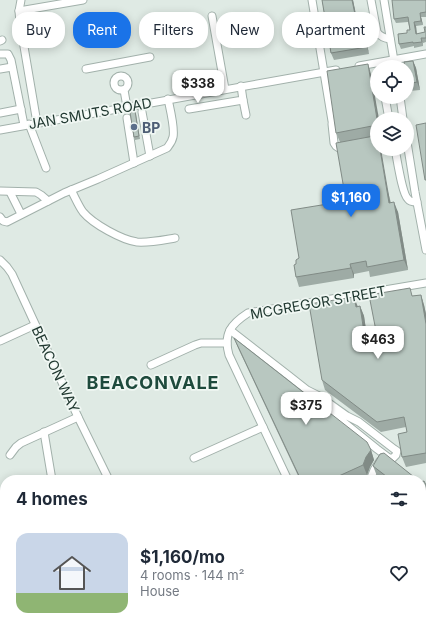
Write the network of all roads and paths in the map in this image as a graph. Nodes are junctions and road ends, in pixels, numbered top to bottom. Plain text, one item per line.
1 (21, 0) edge
2 (83, 0) edge
3 (312, 0) edge
4 (371, 0) edge
5 (384, 0) edge
6 (19, 11) junction
7 (212, 16) dead end
8 (390, 39) junction
9 (0, 54) edge
10 (426, 54) edge
11 (150, 57) dead end
12 (394, 60) edge
13 (405, 60) edge
14 (117, 63) junction
15 (370, 65) edge
16 (354, 66) edge
17 (12, 67) junction
18 (347, 68) edge
19 (0, 69) edge
20 (86, 69) dead end
21 (323, 72) junction
22 (241, 86) junction
23 (225, 89) junction
24 (168, 100) junction
25 (243, 100) junction
26 (127, 107) junction
27 (21, 109) junction
28 (189, 109) dead end
29 (142, 112) dead end
30 (0, 113) edge
31 (246, 115) dead end
32 (127, 118) dead end
33 (37, 123) junction
34 (27, 125) junction
35 (0, 130) edge
36 (356, 145) edge
37 (150, 156) junction
38 (397, 156) edge
39 (409, 156) edge
40 (134, 163) junction
41 (410, 164) junction
42 (399, 166) junction
43 (46, 168) dead end
44 (71, 190) junction
45 (0, 191) edge
46 (10, 192) junction
47 (48, 201) junction
48 (417, 202) junction
49 (21, 214) junction
50 (0, 217) edge
51 (175, 238) dead end
52 (426, 250) edge
53 (0, 260) edge
54 (426, 282) edge
55 (35, 325) junction
56 (230, 330) junction
57 (0, 341) edge
58 (227, 343) junction
59 (151, 365) dead end
60 (307, 390) junction
61 (78, 417) junction
62 (263, 427) junction
63 (44, 432) junction
64 (384, 454) junction
65 (10, 455) dead end
66 (194, 458) dead end
67 (51, 475) edge
68 (106, 475) edge
69 (286, 475) edge
70 (372, 475) edge

1 - 6 street
2 - 6 street
3 - 21 street
4 - 8 street
5 - 8 street
6 - 33 street
7 - 23 street
8 - 12 street
9 - 17 street
10 - 13 street
11 - 14 street
14 - 20 street
14 - 26 street
15 - 16 street
17 - 19 street
17 - 27 street
18 - 21 street, JAN SMUTS ROAD
21 - 22 street, JAN SMUTS ROAD
21 - 36 street
22 - 23 street, JAN SMUTS ROAD
22 - 25 street
23 - 24 street, JAN SMUTS ROAD
24 - 26 street, JAN SMUTS ROAD
24 - 37 street
25 - 28 street
25 - 31 street
26 - 33 street, JAN SMUTS ROAD
27 - 30 street
27 - 34 street
29 - 37 street
32 - 40 street
33 - 34 street, JAN SMUTS ROAD
34 - 35 street, JAN SMUTS ROAD
34 - 43 street
37 - 40 street
38 - 42 street
39 - 41 street
40 - 44 street
41 - 42 street
41 - 48 street
42 - 48 street
44 - 47 street
44 - 51 street
45 - 46 street
46 - 47 street
46 - 49 street
47 - 49 street
48 - 52 street
49 - 50 street
53 - 55 street, BEACON WAY
54 - 56 street, MCGREGOR STREET
55 - 57 street
55 - 61 street, BEACON WAY
56 - 58 street
56 - 60 street
58 - 59 street
58 - 62 street
60 - 64 street
60 - 64 street
61 - 63 street
61 - 68 street, BEACON WAY
62 - 66 street
62 - 69 street
63 - 65 street
63 - 67 street
64 - 70 street

